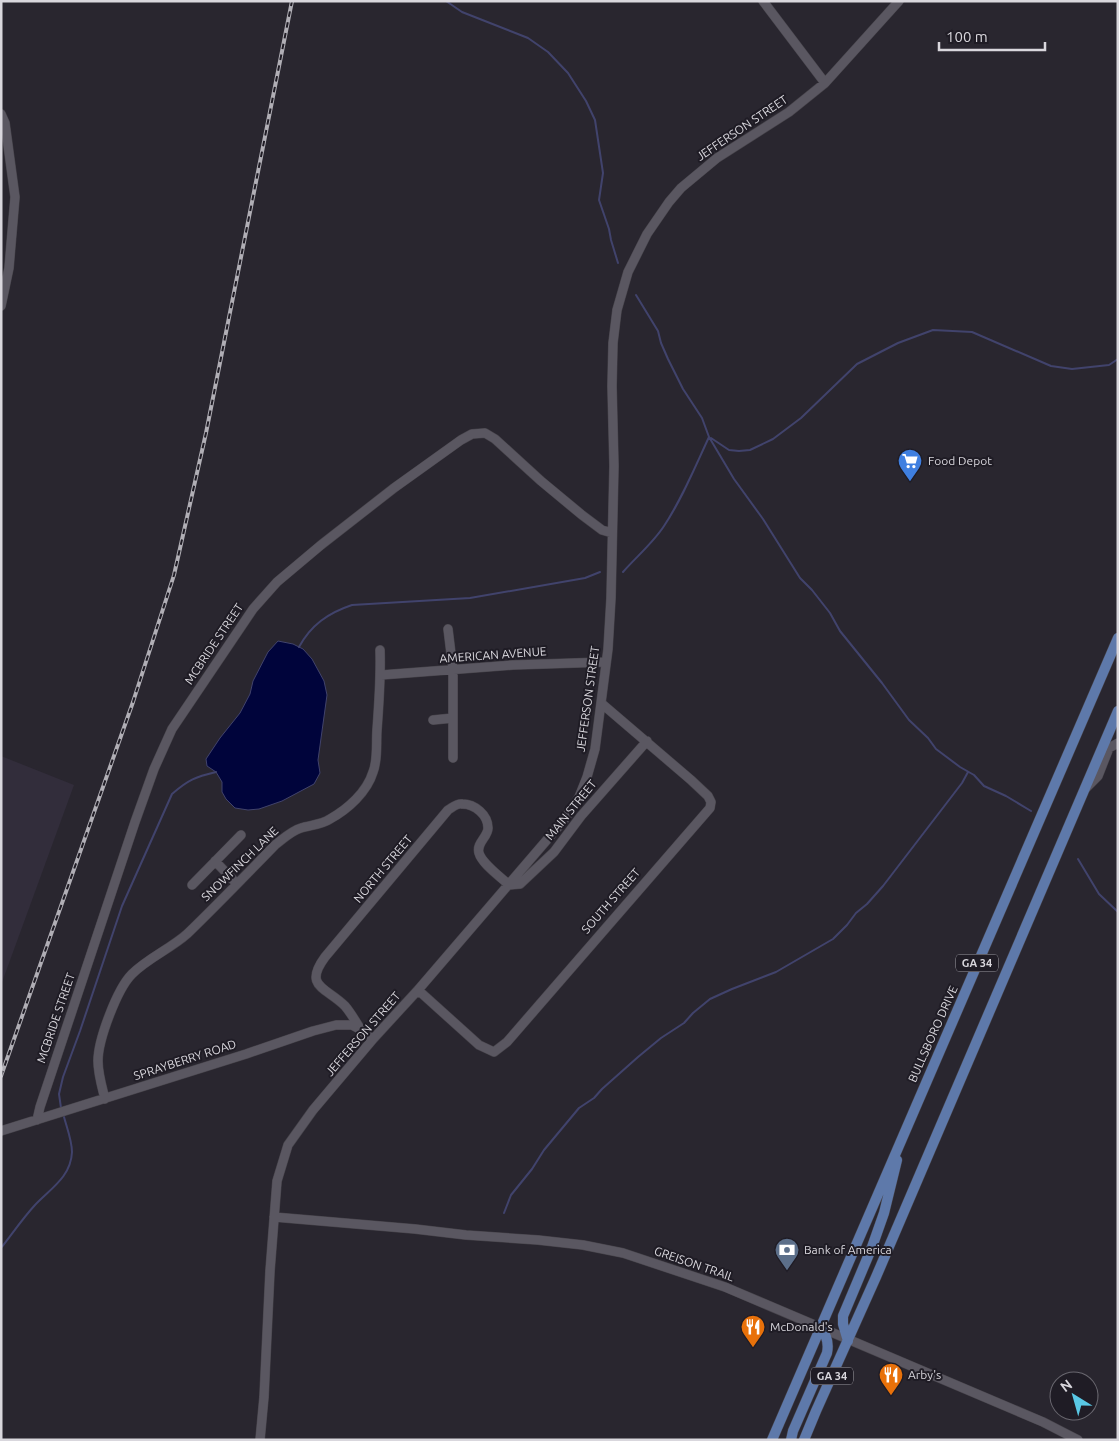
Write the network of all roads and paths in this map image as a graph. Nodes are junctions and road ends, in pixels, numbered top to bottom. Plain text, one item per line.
1 (763, 1) edge
2 (899, 1) edge
3 (825, 83) junction
4 (1, 114) edge
5 (1, 306) edge
6 (612, 532) junction
7 (448, 629) dead end
8 (1118, 638) edge
9 (380, 650) dead end
10 (606, 662) junction
11 (453, 670) junction
12 (381, 675) junction
13 (601, 703) junction
14 (1118, 711) edge
15 (453, 718) junction
16 (433, 720) dead end
17 (647, 742) junction
18 (1118, 743) edge
19 (453, 758) dead end
20 (1084, 790) junction
21 (241, 834) dead end
22 (215, 861) junction
23 (237, 884) junction
24 (192, 885) dead end
25 (509, 885) junction
26 (418, 990) junction
27 (361, 1030) junction
28 (373, 1039) junction
29 (105, 1099) junction
30 (37, 1120) junction
31 (1, 1131) edge
32 (901, 1138) junction
33 (274, 1217) junction
34 (820, 1328) junction
35 (848, 1340) junction
36 (260, 1440) edge
37 (772, 1440) edge
38 (791, 1440) edge
39 (804, 1440) edge
40 (1078, 1440) edge

1 - 3 street
2 - 3 street, JEFFERSON STREET
3 - 6 street, JEFFERSON STREET
4 - 5 street
6 - 10 street, JEFFERSON STREET
6 - 30 street, MCBRIDE STREET
7 - 11 street
8 - 32 main road, BULLSBORO DRIVE / GA 34
9 - 12 street, SNOWFINCH LANE
10 - 11 street, AMERICAN AVENUE
10 - 13 street, JEFFERSON STREET
11 - 12 street, AMERICAN AVENUE
11 - 15 street
12 - 23 street, SNOWFINCH LANE
13 - 17 street, SOUTH STREET
13 - 25 street, JEFFERSON STREET
14 - 20 main road, GA 34
15 - 16 street
15 - 19 street
17 - 25 street, MAIN STREET
17 - 26 street, SOUTH STREET
18 - 20 street
20 - 35 main road, GA 34
21 - 22 street
22 - 23 street
22 - 24 street
23 - 29 street, SNOWFINCH LANE
25 - 26 street, JEFFERSON STREET
25 - 27 street, NORTH STREET
26 - 28 street, JEFFERSON STREET
27 - 28 street, SPRAYBERRY ROAD
27 - 29 street, SPRAYBERRY ROAD
28 - 33 street, JEFFERSON STREET
29 - 30 street, SPRAYBERRY ROAD
30 - 31 street, SPRAYBERRY ROAD
32 - 34 main road, BULLSBORO DRIVE / GA 34
32 - 35 main road
33 - 34 street, GREISON TRAIL
33 - 36 street, JEFFERSON STREET
34 - 35 street, GREISON TRAIL
34 - 37 main road, BULLSBORO DRIVE / GA 34
34 - 38 main road
35 - 39 main road, GA 34
35 - 40 street, GREISON TRAIL

